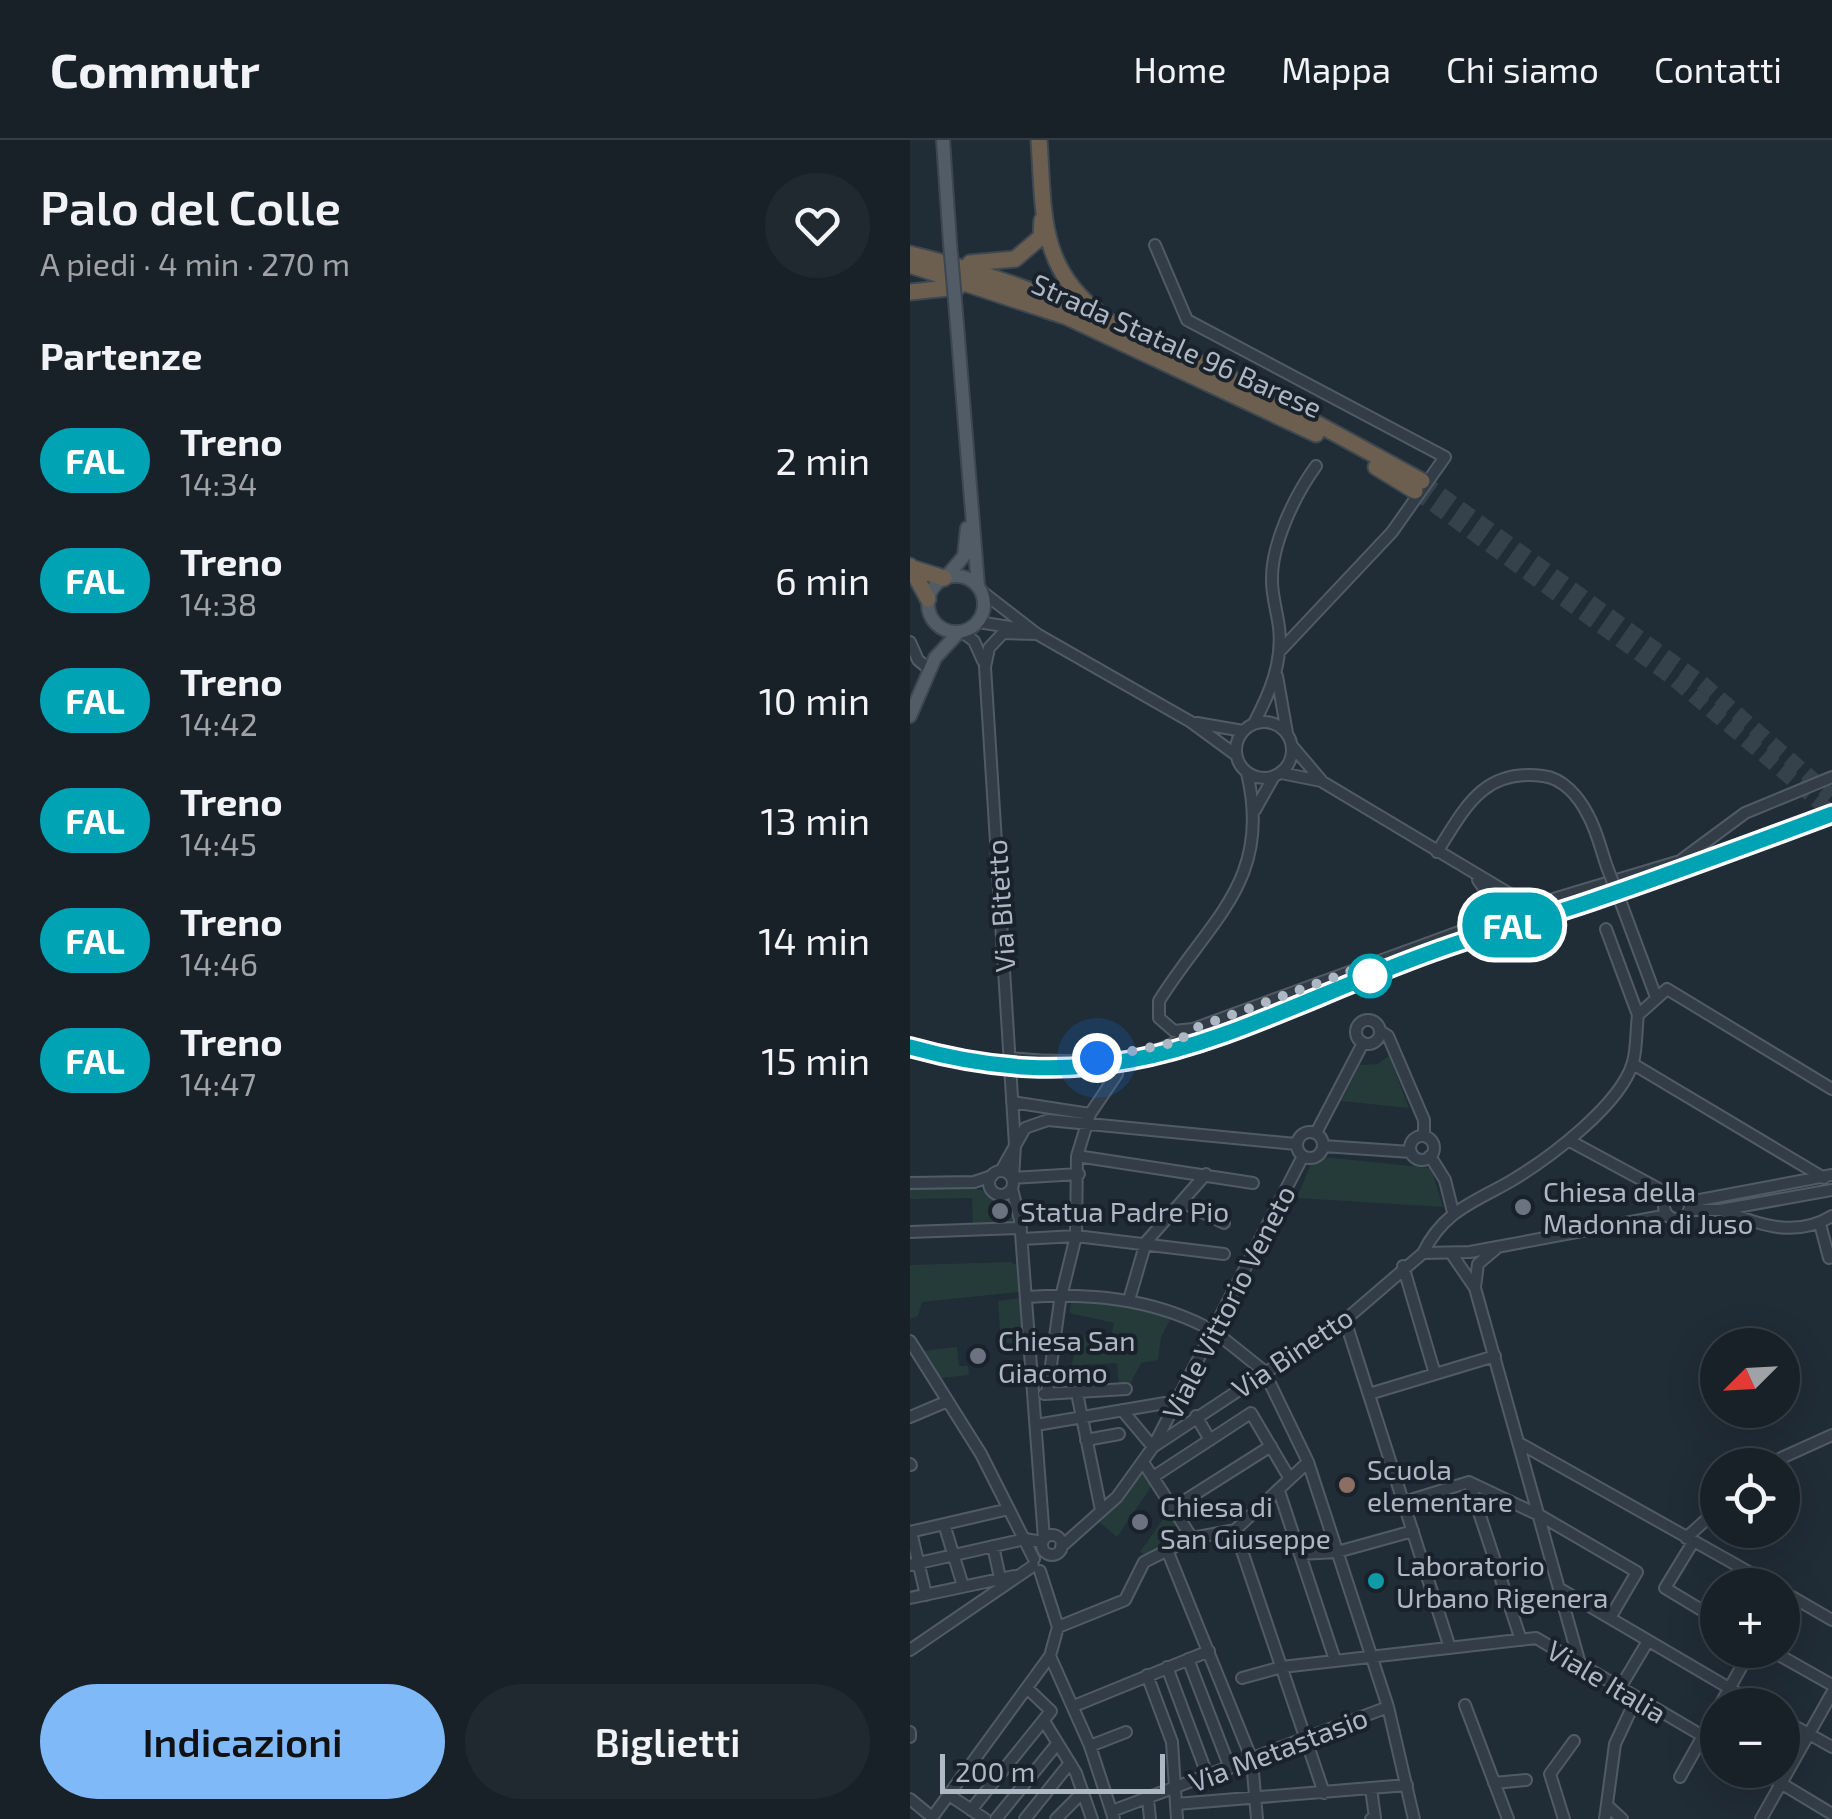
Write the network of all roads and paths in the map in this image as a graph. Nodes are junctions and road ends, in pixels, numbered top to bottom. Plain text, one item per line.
1 (944, 140) edge
2 (1038, 140) edge
3 (1044, 206) junction
4 (1154, 245) dead end
5 (910, 254) edge
6 (936, 260) junction
7 (910, 265) edge
8 (910, 292) edge
9 (997, 292) junction
10 (1114, 324) junction
11 (1316, 466) dead end
12 (968, 485) junction
13 (911, 567) edge
14 (945, 578) junction
15 (979, 588) junction
16 (928, 599) junction
17 (977, 623) junction
18 (937, 626) junction
19 (1021, 630) junction
20 (961, 632) junction
21 (1038, 634) junction
22 (910, 642) edge
23 (941, 649) junction
24 (1279, 652) junction
25 (986, 661) junction
26 (929, 669) junction
27 (1276, 670) junction
28 (910, 716) edge
29 (1191, 722) junction
30 (1254, 723) junction
31 (1243, 730) junction
32 (1287, 734) junction
33 (1292, 746) junction
34 (1236, 755) junction
35 (1247, 773) junction
36 (1277, 775) junction
37 (1832, 777) edge
38 (1321, 781) junction
39 (1254, 811) junction
40 (1437, 852) junction
41 (1474, 875) junction
42 (1488, 892) junction
43 (1505, 892) junction
44 (1530, 906) junction
45 (1504, 916) junction
46 (1475, 926) junction
47 (1606, 929) dead end
48 (1656, 997) junction
49 (1638, 1015) junction
50 (1193, 1029) junction
51 (1380, 1032) junction
52 (1363, 1043) junction
53 (1010, 1058) junction
54 (1632, 1064) junction
55 (1117, 1074) dead end
56 (1832, 1089) edge
57 (1012, 1102) junction
58 (1088, 1119) junction
59 (1316, 1132) junction
60 (1424, 1136) junction
61 (1570, 1140) junction
62 (1296, 1144) junction
63 (1015, 1145) junction
64 (1323, 1146) junction
65 (1411, 1152) junction
66 (1077, 1156) junction
67 (1303, 1156) junction
68 (1430, 1156) junction
69 (1079, 1174) junction
70 (1206, 1174) junction
71 (1828, 1177) edge
72 (994, 1178) junction
73 (1253, 1183) dead end
74 (910, 1184) edge
75 (1446, 1184) junction
76 (1009, 1187) junction
77 (1832, 1192) edge
78 (1670, 1195) junction
79 (1478, 1196) junction
80 (1184, 1203) junction
81 (1689, 1206) junction
82 (1720, 1210) junction
83 (1453, 1212) junction
84 (1668, 1215) junction
85 (1832, 1216) edge
86 (1224, 1223) dead end
87 (1820, 1224) junction
88 (1021, 1229) junction
89 (1438, 1230) junction
90 (910, 1232) edge
91 (1076, 1236) junction
92 (1146, 1242) junction
93 (1500, 1247) junction
94 (1424, 1252) junction
95 (1448, 1252) junction
96 (1224, 1254) dead end
97 (1832, 1256) edge
98 (1404, 1266) junction
99 (1475, 1288) junction
100 (1062, 1295) junction
101 (1026, 1297) junction
102 (1129, 1300) junction
103 (1345, 1320) junction
104 (1204, 1326) dead end
105 (1224, 1339) dead end
106 (910, 1342) edge
107 (1495, 1356) junction
108 (1264, 1371) junction
109 (1435, 1374) junction
110 (1126, 1389) dead end
111 (1047, 1394) junction
112 (1369, 1394) junction
113 (1033, 1395) junction
114 (1078, 1398) dead end
115 (948, 1401) junction
116 (1165, 1403) dead end
117 (1122, 1410) junction
118 (1196, 1416) junction
119 (910, 1417) edge
120 (1082, 1417) junction
121 (1036, 1426) junction
122 (1119, 1434) dead end
123 (1832, 1435) edge
124 (1086, 1440) junction
125 (1210, 1440) junction
126 (1522, 1444) junction
127 (1271, 1446) junction
128 (1153, 1447) junction
129 (1800, 1450) edge
130 (1143, 1462) junction
131 (1308, 1462) junction
132 (1154, 1477) junction
133 (1290, 1479) junction
134 (1469, 1482) junction
135 (1279, 1491) junction
136 (1404, 1502) junction
137 (1172, 1508) junction
138 (1009, 1510) junction
139 (1101, 1510) junction
140 (1541, 1516) junction
141 (944, 1524) junction
142 (1700, 1529) edge
143 (1235, 1530) junction
144 (1413, 1531) junction
145 (911, 1532) edge
146 (1192, 1538) junction
147 (1024, 1539) junction
148 (1689, 1540) junction
149 (1050, 1543) junction
150 (993, 1546) junction
151 (1167, 1550) junction
152 (1337, 1552) junction
153 (1300, 1554) junction
154 (954, 1555) junction
155 (914, 1564) edge
156 (1035, 1565) junction
157 (1741, 1568) edge
158 (1020, 1575) junction
159 (1000, 1578) junction
160 (963, 1586) junction
161 (1562, 1590) junction
162 (926, 1595) junction
163 (910, 1598) edge
164 (1800, 1602) edge
165 (1700, 1609) edge
166 (1610, 1618) junction
167 (1832, 1620) edge
168 (1058, 1627) junction
169 (1521, 1640) junction
170 (1648, 1641) junction
171 (1450, 1648) junction
172 (910, 1650) edge
173 (1209, 1651) junction
174 (1050, 1656) junction
175 (1372, 1657) junction
176 (1188, 1660) junction
177 (1335, 1660) junction
178 (1580, 1664) junction
179 (1800, 1666) edge
180 (1167, 1667) junction
181 (1282, 1667) junction
182 (1147, 1675) junction
183 (1242, 1678) dead end
184 (1832, 1684) edge
185 (1727, 1688) edge
186 (1028, 1689) junction
187 (1625, 1691) junction
188 (1832, 1693) edge
189 (1645, 1704) junction
190 (1465, 1705) dead end
191 (1074, 1706) junction
192 (1388, 1707) junction
193 (1630, 1712) junction
194 (1044, 1721) junction
195 (1800, 1728) edge
196 (1126, 1732) dead end
197 (1808, 1733) junction
198 (1700, 1735) edge
199 (1305, 1739) junction
200 (1700, 1740) edge
201 (1574, 1741) dead end
202 (1057, 1744) junction
203 (1090, 1746) junction
204 (1800, 1748) edge
205 (1832, 1748) edge
206 (1252, 1760) junction
207 (1070, 1763) junction
208 (1230, 1768) junction
209 (1208, 1776) junction
210 (1680, 1778) dead end
211 (1526, 1780) dead end
212 (1407, 1784) junction
213 (1494, 1784) junction
214 (1176, 1788) junction
215 (1371, 1788) junction
216 (1778, 1788) edge
217 (1789, 1788) edge
218 (1083, 1792) junction
219 (1324, 1793) junction
220 (948, 1795) junction
221 (913, 1796) edge
222 (1148, 1798) junction
223 (1256, 1799) junction
224 (1176, 1804) junction
225 (971, 1810) junction
226 (1832, 1814) edge
227 (1113, 1815) edge
228 (1060, 1817) edge
229 (1611, 1817) edge
230 (932, 1818) edge
231 (985, 1819) edge
232 (996, 1819) edge
233 (1025, 1819) edge
234 (1092, 1819) edge
235 (1150, 1819) edge
236 (1177, 1819) edge
237 (1257, 1819) edge
238 (1371, 1819) edge
239 (1414, 1819) edge
240 (1508, 1819) edge
241 (1564, 1819) edge
242 (1760, 1819) edge

1 - 12 main road, bridge
2 - 3 highway
3 - 6 highway
3 - 10 highway
4 - 24 street
5 - 6 highway, Strada Statale 96 Barese
6 - 10 highway, Strada Statale 96 Barese
7 - 9 highway, Strada Statale 96 Barese
8 - 9 highway
9 - 10 highway, Strada Statale 96 Barese
11 - 24 street
12 - 14 main road
12 - 15 main road
13 - 14 highway
13 - 16 highway
14 - 15 main road
14 - 16 main road
15 - 17 main road
15 - 21 street
16 - 18 main road
17 - 19 street
17 - 20 main road
17 - 25 street
18 - 20 main road
18 - 23 main road
19 - 21 street
19 - 25 street
20 - 23 main road
20 - 25 street
21 - 29 street
22 - 26 street
23 - 26 main road
24 - 27 street
25 - 53 street, Via Bitetto
26 - 28 main road
27 - 30 street
27 - 32 street
29 - 31 street
29 - 34 street
30 - 31 street
30 - 32 street
31 - 34 street
32 - 33 street
33 - 36 street
33 - 38 street
34 - 35 street
35 - 36 street
35 - 39 street
36 - 38 street
36 - 39 street
37 - 44 street
38 - 40 street
39 - 50 street
40 - 41 street
40 - 48 street, bridge
41 - 42 street
41 - 43 street
42 - 45 street
42 - 46 street
43 - 44 street
43 - 45 street
44 - 45 street
45 - 46 street
46 - 50 street
47 - 49 street
48 - 49 street
48 - 56 street
49 - 54 street
50 - 53 street
51 - 52 street
51 - 52 street
51 - 60 street
52 - 59 street
53 - 57 street, Via Bitetto
54 - 61 street
54 - 71 street
55 - 58 street
57 - 58 street
57 - 63 street, Via Bitetto
58 - 62 street
58 - 63 street
58 - 66 street
59 - 62 street
59 - 64 street
60 - 65 street
60 - 68 street
61 - 78 street
61 - 79 street
62 - 67 street, Viale Vittorio Veneto
63 - 72 street
63 - 76 street, Via Bitetto
64 - 65 street
64 - 67 street, Viale Vittorio Veneto
65 - 68 street
66 - 69 street
66 - 70 street
67 - 128 street, Viale Vittorio Veneto
68 - 75 street
69 - 76 street
69 - 91 street
70 - 73 street
70 - 80 street
71 - 81 street
72 - 74 street
72 - 76 street
72 - 76 street
75 - 79 street
75 - 83 street
76 - 88 street
77 - 82 street
78 - 81 street
78 - 84 street
79 - 83 street
80 - 86 street
80 - 92 street
81 - 82 street
81 - 84 street
82 - 87 street
83 - 89 street
84 - 93 street, Via Binetto
85 - 87 street
87 - 97 street
88 - 90 street
88 - 91 street
88 - 101 street
89 - 94 street
89 - 95 street
91 - 92 street
91 - 100 street
92 - 96 street
92 - 102 street
93 - 95 street, Via Binetto
93 - 99 street
94 - 95 street, Via Binetto
94 - 98 street, Via Binetto
95 - 99 street
98 - 103 street, Via Binetto
98 - 109 street
99 - 107 street
100 - 101 street
100 - 102 street
100 - 111 street
101 - 113 street
102 - 104 street
103 - 108 street, Via Binetto
103 - 112 street
105 - 108 street
106 - 115 street
107 - 109 street
107 - 126 street
108 - 118 street, Via Binetto
108 - 131 street
109 - 112 street
110 - 111 street
111 - 113 street
112 - 136 street
113 - 121 street
114 - 120 street
115 - 119 street
115 - 138 street
116 - 117 street
117 - 120 street
117 - 128 street
118 - 125 street
118 - 128 street, Via Binetto
120 - 121 street
120 - 124 street
121 - 149 street
122 - 124 street
123 - 129 street
124 - 139 street
125 - 127 street
125 - 132 street
126 - 140 street
126 - 148 street
127 - 133 street
127 - 137 street
128 - 130 street, Via Binetto
130 - 132 street
130 - 139 street, Via Binetto
131 - 133 street
131 - 152 street
132 - 137 street
133 - 135 street
134 - 136 street
134 - 140 street
134 - 169 street
135 - 143 street
135 - 153 street
136 - 144 street
137 - 146 street
138 - 141 street
138 - 147 street
139 - 149 street, Via Binetto
140 - 161 street
140 - 166 street
141 - 145 street
141 - 154 street
142 - 148 street
143 - 146 street
143 - 181 street
144 - 152 street
144 - 171 street
145 - 155 street
146 - 151 street
147 - 149 street
147 - 150 street
147 - 156 street
148 - 157 street
148 - 165 street
149 - 156 street
150 - 154 street
150 - 159 street
151 - 168 street
151 - 173 street
152 - 153 street
152 - 175 street
153 - 177 street
154 - 155 street
154 - 160 street
155 - 162 street
156 - 158 street
156 - 168 street
158 - 159 street
158 - 172 street
159 - 160 street
160 - 162 street
161 - 166 street
161 - 178 street
162 - 163 street
164 - 167 street
166 - 170 street
168 - 174 street
169 - 171 street, Viale Italia
169 - 178 street, Viale Italia
170 - 185 street
170 - 187 street
171 - 175 street, Viale Italia
173 - 176 street
173 - 206 street
174 - 186 street
174 - 191 street
175 - 177 street, Viale Italia
175 - 192 street
176 - 180 street
176 - 208 street
177 - 181 street, Viale Italia
178 - 187 street, Viale Italia
179 - 184 street
180 - 182 street
180 - 209 street
181 - 183 street, Viale Italia
181 - 199 street
182 - 191 street
182 - 214 street
186 - 194 street
186 - 220 street
187 - 189 street, Viale Italia
187 - 193 street
188 - 197 street
189 - 193 street
189 - 198 street, Viale Italia
190 - 213 street
191 - 203 street
192 - 199 street, Via Metastasio
192 - 212 street
193 - 229 street
194 - 202 street
194 - 225 street
195 - 197 street
196 - 203 street
197 - 204 street
197 - 205 street
199 - 206 street, Via Metastasio
199 - 219 street
200 - 210 street
201 - 241 street
202 - 207 street
202 - 232 street
203 - 227 street
206 - 208 street, Via Metastasio
206 - 223 street
207 - 218 street
207 - 233 street
208 - 209 street, Via Metastasio
209 - 214 street, Via Metastasio
211 - 213 street
212 - 215 street
212 - 239 street
213 - 240 street
214 - 222 street, Via Metastasio
214 - 224 street
215 - 219 street
215 - 238 street
216 - 242 street
217 - 226 street
218 - 228 street
218 - 234 street
219 - 223 street
220 - 225 street
220 - 230 street
221 - 230 street
222 - 227 street, Via Metastasio
222 - 235 street
223 - 224 street
223 - 237 street
224 - 236 street
225 - 231 street

